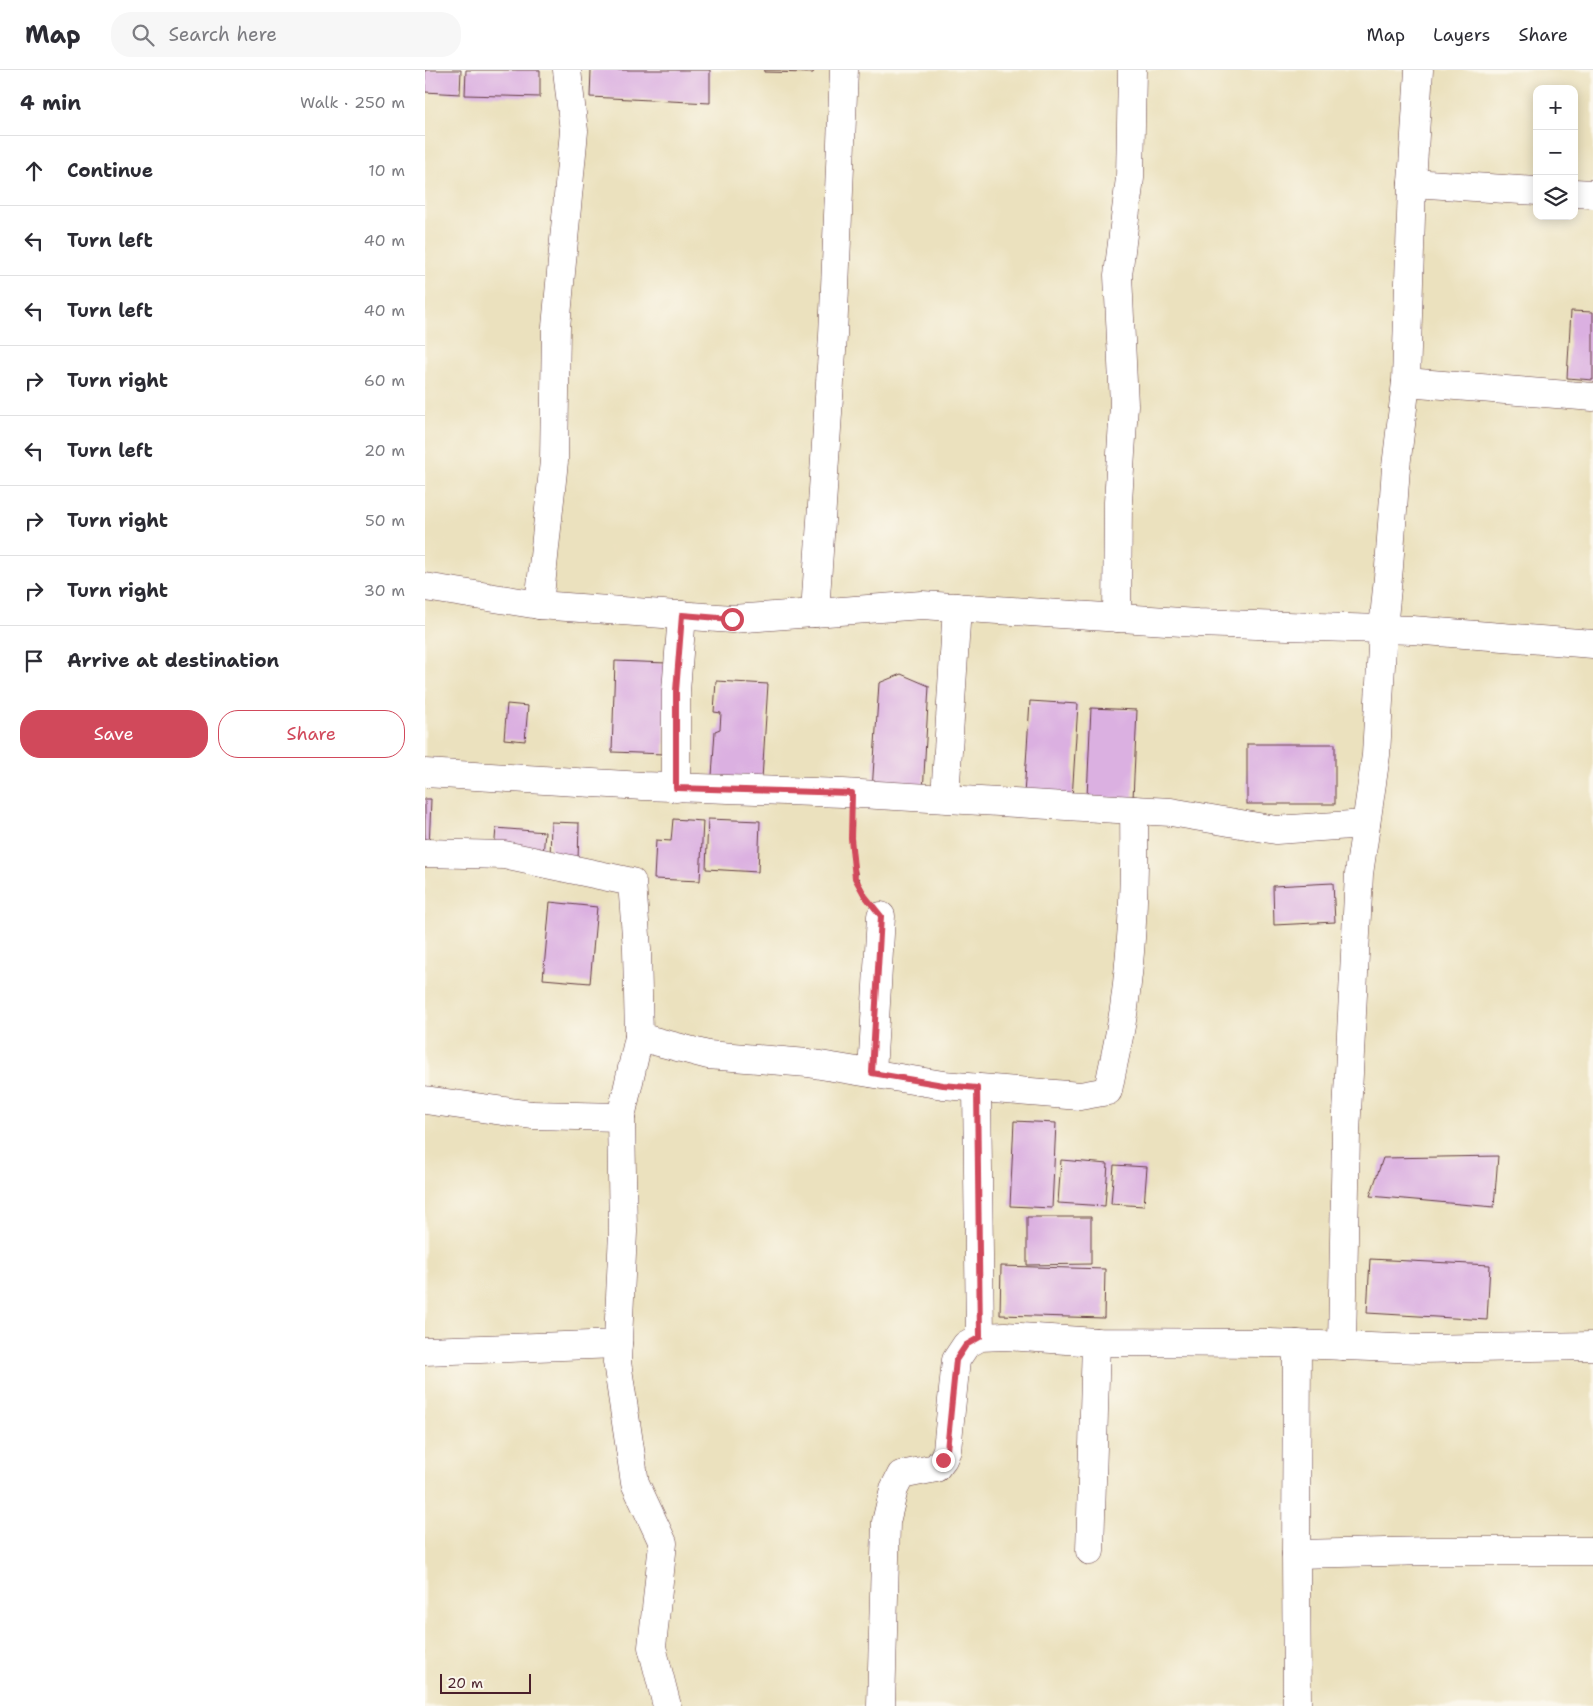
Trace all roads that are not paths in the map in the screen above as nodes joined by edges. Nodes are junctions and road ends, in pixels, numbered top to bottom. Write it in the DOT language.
graph roads {
  1 [pos="567,70"];
  2 [pos="844,70"];
  3 [pos="1132,70"];
  4 [pos="1419,70"];
  5 [pos="1412,183"];
  6 [pos="1533,191"];
  7 [pos="1578,193"];
  8 [pos="1593,194"];
  9 [pos="1406,382"];
  10 [pos="1593,397"];
  11 [pos="425,587"];
  12 [pos="539,604"];
  13 [pos="957,607"];
  14 [pos="815,613"];
  15 [pos="682,615"];
  16 [pos="1117,618"];
  17 [pos="1383,629"];
  18 [pos="1593,644"];
  19 [pos="425,773"];
  20 [pos="676,788"];
  21 [pos="945,798"];
  22 [pos="1134,810"];
  23 [pos="1366,824"];
  24 [pos="425,853"];
  25 [pos="881,916"];
  26 [pos="639,1037"];
  27 [pos="872,1073"];
  28 [pos="977,1088"];
  29 [pos="425,1100"];
  30 [pos="621,1117"];
  31 [pos="980,1337"];
  32 [pos="1095,1342"];
  33 [pos="618,1344"];
  34 [pos="1297,1344"];
  35 [pos="1342,1346"];
  36 [pos="1593,1346"];
  37 [pos="425,1351"];
  38 [pos="1090,1551"];
  39 [pos="1593,1551"];
  40 [pos="1296,1554"];
  41 [pos="667,1706"];
  42 [pos="881,1706"];
  43 [pos="1297,1706"];
  1 -- 12 [label="street"];
  2 -- 14 [label="street"];
  3 -- 16 [label="street"];
  4 -- 5 [label="street"];
  5 -- 6 [label="street"];
  5 -- 9 [label="street"];
  7 -- 8 [label="street"];
  9 -- 10 [label="street"];
  9 -- 17 [label="street"];
  11 -- 12 [label="street"];
  12 -- 15 [label="street"];
  13 -- 14 [label="street"];
  13 -- 16 [label="street"];
  13 -- 21 [label="street"];
  14 -- 15 [label="street"];
  15 -- 20 [label="street"];
  16 -- 17 [label="street"];
  17 -- 18 [label="street"];
  17 -- 23 [label="street"];
  19 -- 20 [label="street"];
  20 -- 21 [label="street"];
  21 -- 22 [label="street"];
  22 -- 23 [label="street"];
  22 -- 28 [label="street"];
  23 -- 35 [label="street"];
  24 -- 26 [label="street"];
  25 -- 27 [label="street"];
  26 -- 27 [label="street"];
  26 -- 30 [label="street"];
  27 -- 28 [label="street"];
  28 -- 31 [label="street"];
  29 -- 30 [label="street"];
  30 -- 33 [label="street"];
  31 -- 32 [label="street"];
  31 -- 42 [label="street"];
  32 -- 34 [label="street"];
  32 -- 38 [label="street"];
  33 -- 37 [label="street"];
  33 -- 41 [label="street"];
  34 -- 35 [label="street"];
  34 -- 40 [label="street"];
  35 -- 36 [label="street"];
  39 -- 40 [label="street"];
  40 -- 43 [label="street"];
}
